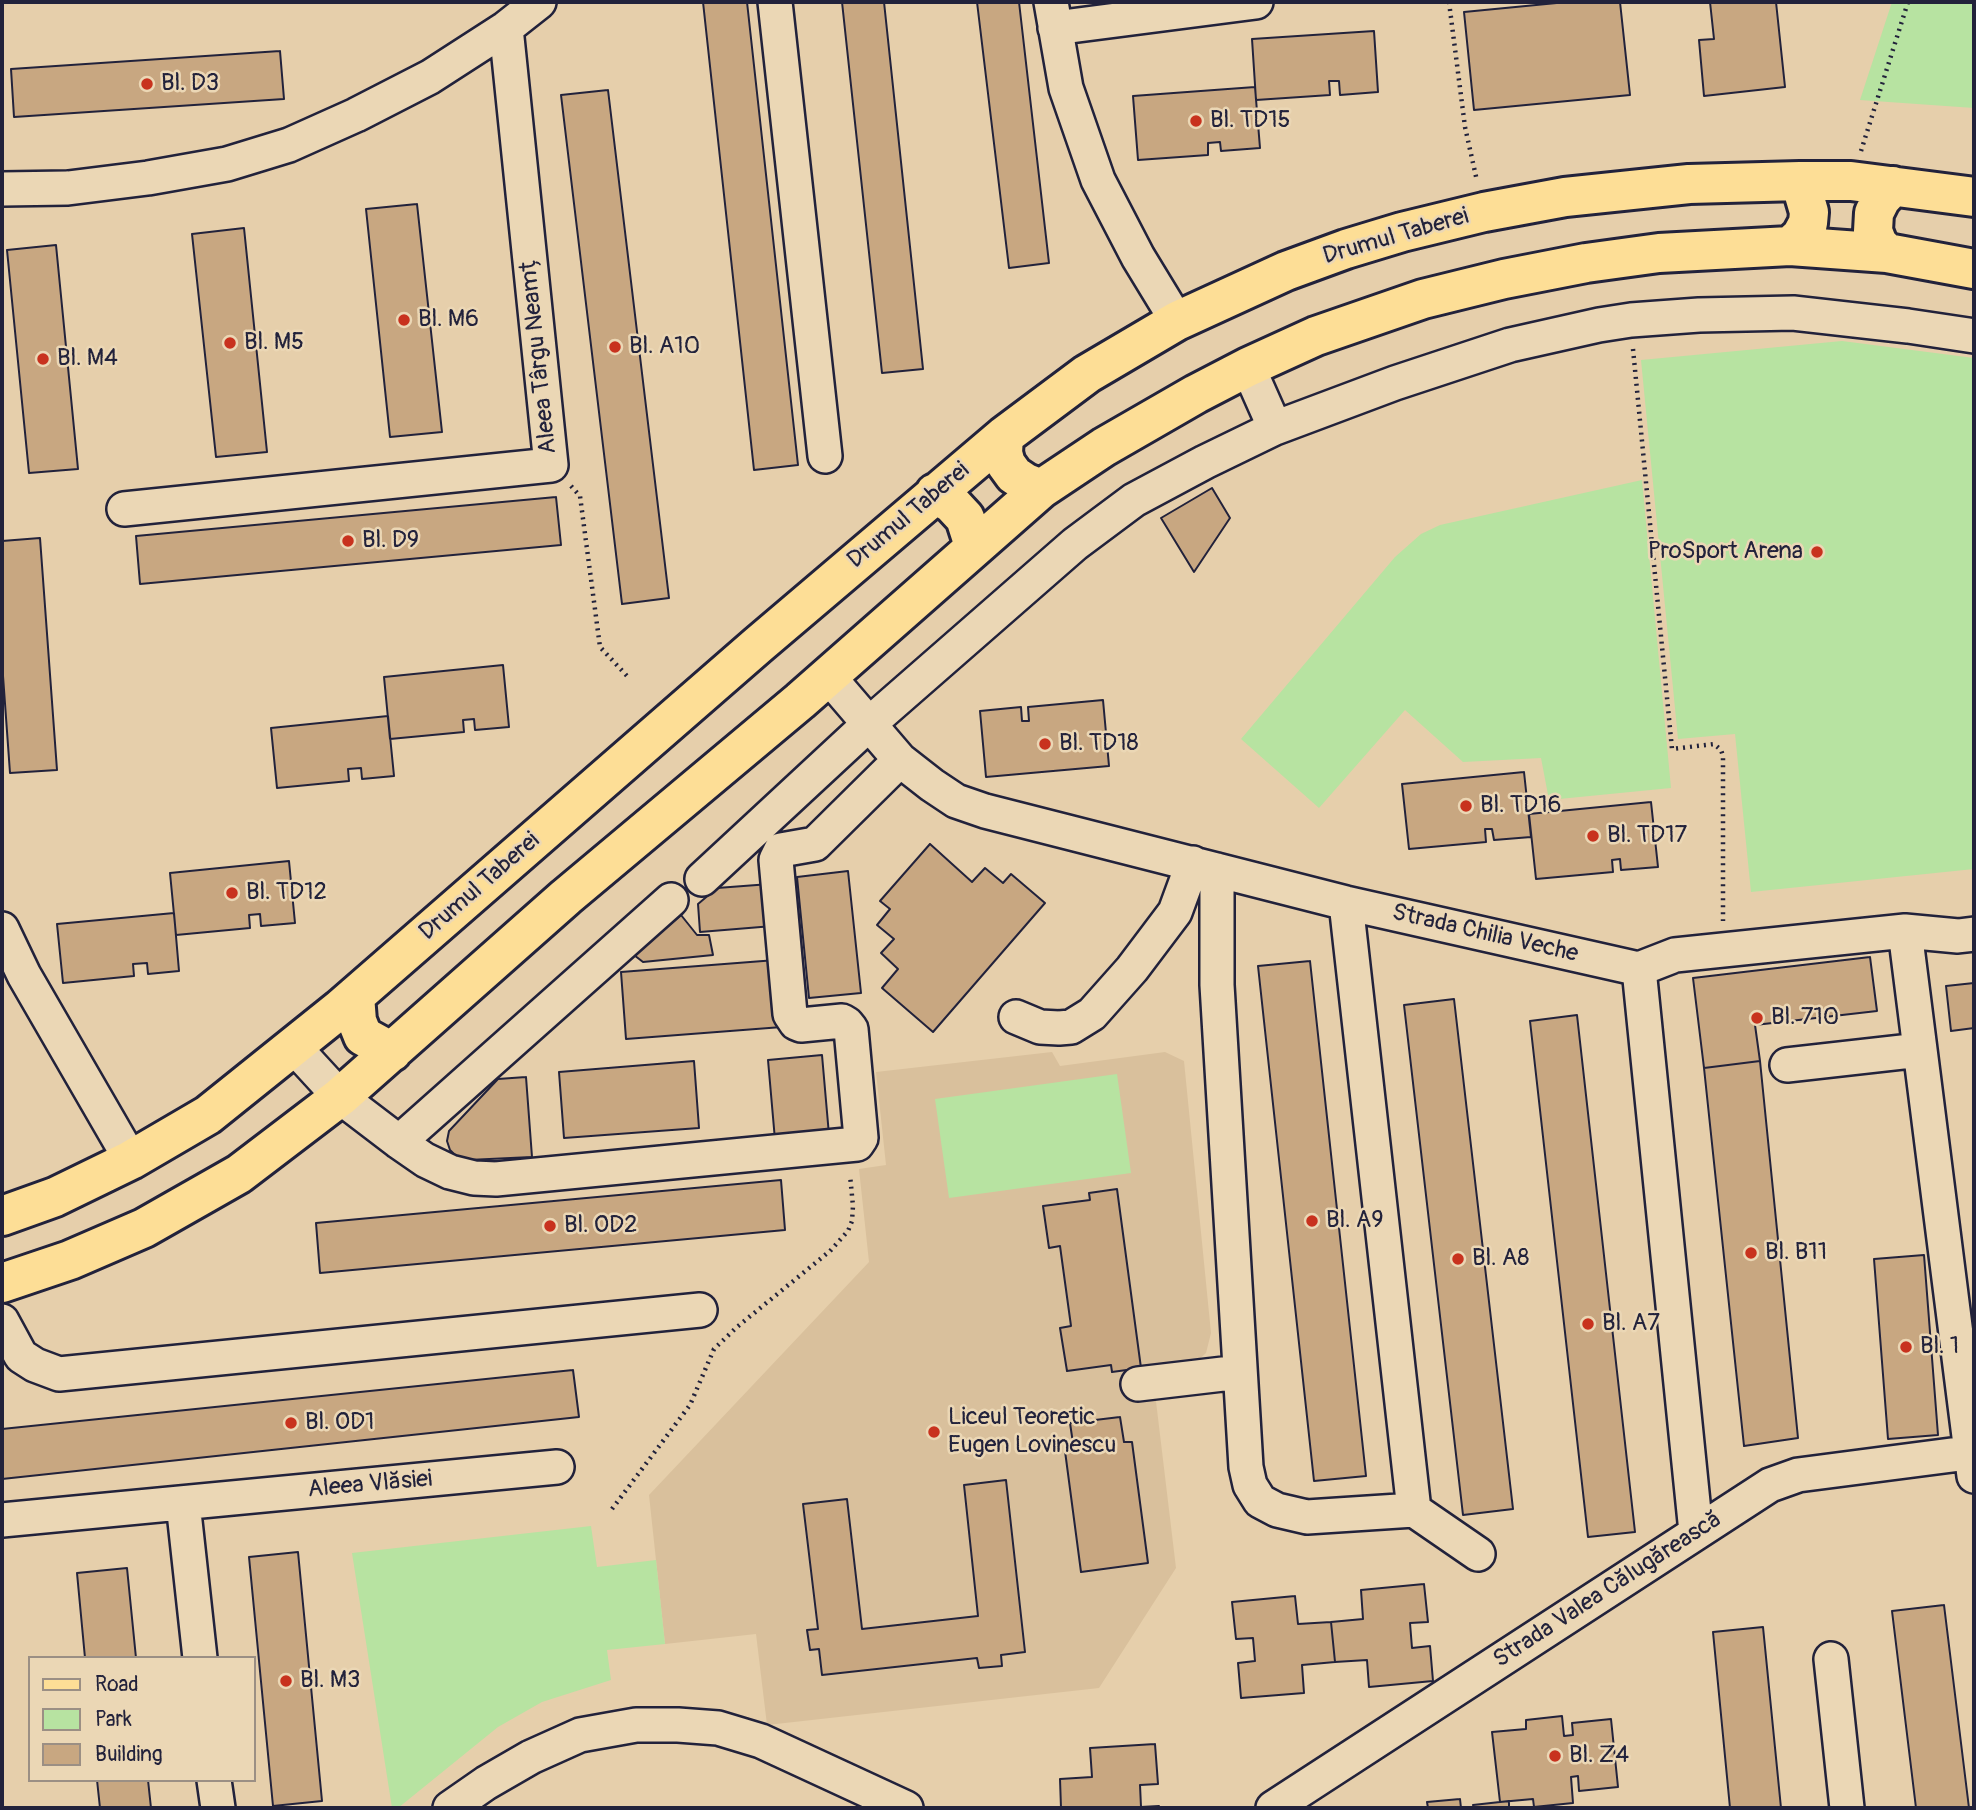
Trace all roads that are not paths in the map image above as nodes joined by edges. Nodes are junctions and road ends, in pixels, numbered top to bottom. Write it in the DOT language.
graph roads {
  1 [pos="539,2"];
  2 [pos="775,2"];
  3 [pos="1256,2"];
  4 [pos="1053,15"];
  5 [pos="506,28"];
  6 [pos="1800,181"];
  7 [pos="1893,186"];
  8 [pos="2,188"];
  9 [pos="1974,197"];
  10 [pos="1790,246"];
  11 [pos="1887,254"];
  12 [pos="1974,269"];
  13 [pos="1177,321"];
  14 [pos="1974,336"];
  15 [pos="1248,367"];
  16 [pos="1275,428"];
  17 [pos="1004,436"];
  18 [pos="825,456"];
  19 [pos="1041,489"];
  20 [pos="935,493"];
  21 [pos="124,509"];
  22 [pos="974,546"];
  23 [pos="828,676"];
  24 [pos="869,724"];
  25 [pos="900,760"];
  26 [pos="1205,867"];
  27 [pos="702,878"];
  28 [pos="670,900"];
  29 [pos="1346,903"];
  30 [pos="2,929"];
  31 [pos="1905,931"];
  32 [pos="1974,934"];
  33 [pos="1639,969"];
  34 [pos="13,979"];
  35 [pos="355,996"];
  36 [pos="1016,1017"];
  37 [pos="295,1048"];
  38 [pos="1920,1050"];
  39 [pos="392,1052"];
  40 [pos="1787,1065"];
  41 [pos="340,1097"];
  42 [pos="400,1142"];
  43 [pos="131,1160"];
  44 [pos="2,1216"];
  45 [pos="2,1283"];
  46 [pos="700,1310"];
  47 [pos="2,1321"];
  48 [pos="1240,1372"];
  49 [pos="1138,1384"];
  50 [pos="1973,1460"];
  51 [pos="557,1467"];
  52 [pos="183,1503"];
  53 [pos="1414,1510"];
  54 [pos="2,1520"];
  55 [pos="1696,1532"];
  56 [pos="1478,1554"];
  57 [pos="201,1656"];
  58 [pos="1831,1660"];
  59 [pos="215,1782"];
  60 [pos="218,1808"];
  61 [pos="450,1808"];
  62 [pos="906,1808"];
  63 [pos="1273,1808"];
  64 [pos="1847,1808"];
  1 -- 5 [label="street"];
  2 -- 18 [label="street"];
  3 -- 4 [label="street"];
  4 -- 13 [label="street"];
  5 -- 8 [label="street"];
  5 -- 21 [label="street, Aleea Târgu Neamț"];
  6 -- 7 [label="main road, Drumul Taberei"];
  6 -- 10 [label="main road"];
  6 -- 13 [label="main road, Drumul Taberei"];
  7 -- 9 [label="main road, Drumul Taberei"];
  7 -- 11 [label="main road"];
  10 -- 11 [label="main road"];
  10 -- 15 [label="main road"];
  11 -- 12 [label="main road"];
  13 -- 17 [label="main road, Drumul Taberei"];
  14 -- 16 [label="street"];
  15 -- 16 [label="street"];
  15 -- 19 [label="main road"];
  16 -- 24 [label="street"];
  17 -- 19 [label="main road"];
  17 -- 20 [label="main road, Drumul Taberei"];
  19 -- 22 [label="main road"];
  20 -- 22 [label="main road"];
  20 -- 35 [label="main road, Drumul Taberei"];
  22 -- 23 [label="main road"];
  23 -- 24 [label="street, Strada Chilia Veche"];
  23 -- 39 [label="main road"];
  24 -- 25 [label="street, Strada Chilia Veche"];
  24 -- 27 [label="street"];
  25 -- 26 [label="street, Strada Chilia Veche"];
  25 -- 42 [label="street"];
  26 -- 29 [label="street, Strada Chilia Veche"];
  26 -- 36 [label="street"];
  26 -- 48 [label="street"];
  28 -- 42 [label="street"];
  29 -- 33 [label="street, Strada Chilia Veche"];
  29 -- 53 [label="street"];
  30 -- 34 [label="street"];
  31 -- 32 [label="street"];
  31 -- 33 [label="street"];
  31 -- 38 [label="street"];
  33 -- 55 [label="street"];
  34 -- 43 [label="street"];
  35 -- 37 [label="main road, Drumul Taberei"];
  35 -- 39 [label="main road"];
  37 -- 41 [label="street"];
  37 -- 43 [label="main road, Drumul Taberei"];
  38 -- 40 [label="street"];
  38 -- 50 [label="street"];
  39 -- 41 [label="main road"];
  41 -- 42 [label="street"];
  41 -- 45 [label="main road"];
  43 -- 44 [label="main road, Drumul Taberei"];
  46 -- 47 [label="street"];
  48 -- 49 [label="street"];
  48 -- 53 [label="street"];
  50 -- 55 [label="street, Strada Valea Călugărească"];
  51 -- 52 [label="street, Aleea Vlăsiei"];
  52 -- 54 [label="street, Aleea Vlăsiei"];
  52 -- 57 [label="street"];
  53 -- 56 [label="street"];
  55 -- 63 [label="street, Strada Valea Călugărească"];
  58 -- 64 [label="street"];
  59 -- 60 [label="street"];
  61 -- 62 [label="street"];
}
